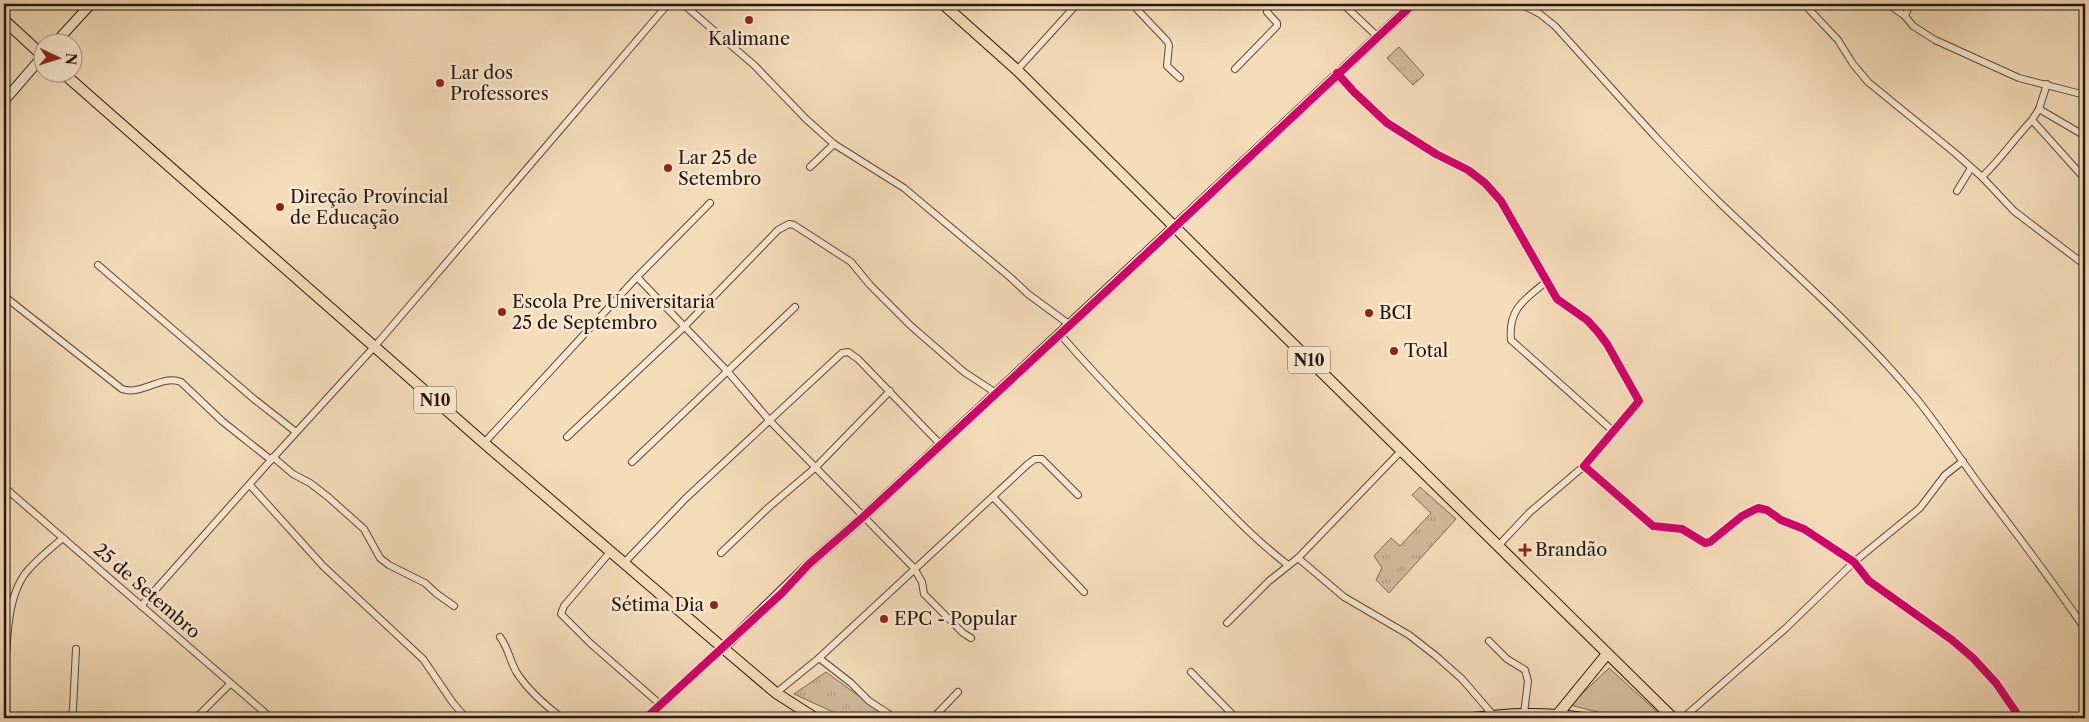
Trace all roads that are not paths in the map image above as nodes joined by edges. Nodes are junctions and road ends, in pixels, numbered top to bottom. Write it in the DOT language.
graph roads {
  1 [pos="91,4"];
  2 [pos="668,4"];
  3 [pos="683,4"];
  4 [pos="943,4"];
  5 [pos="1077,4"];
  6 [pos="1132,4"];
  7 [pos="1272,4"];
  8 [pos="1344,4"];
  9 [pos="1413,4"];
  10 [pos="1521,4"];
  11 [pos="1804,4"];
  12 [pos="1888,4"];
  13 [pos="1910,4"];
  14 [pos="1905,16"];
  15 [pos="4,20"];
  16 [pos="65,32"];
  17 [pos="1378,37"];
  18 [pos="32,47"];
  19 [pos="32,68"];
  20 [pos="1235,69"];
  21 [pos="1017,70"];
  22 [pos="1338,73"];
  23 [pos="1180,78"];
  24 [pos="73,82"];
  25 [pos="2047,84"];
  26 [pos="2085,95"];
  27 [pos="4,101"];
  28 [pos="2039,109"];
  29 [pos="2032,120"];
  30 [pos="2085,136"];
  31 [pos="834,144"];
  32 [pos="810,167"];
  33 [pos="1971,168"];
  34 [pos="1982,178"];
  35 [pos="2085,179"];
  36 [pos="1957,191"];
  37 [pos="710,203"];
  38 [pos="1174,227"];
  39 [pos="98,265"];
  40 [pos="2085,265"];
  41 [pos="637,277"];
  42 [pos="1546,282"];
  43 [pos="4,296"];
  44 [pos="795,307"];
  45 [pos="1070,325"];
  46 [pos="684,327"];
  47 [pos="1060,334"];
  48 [pos="374,346"];
  49 [pos="728,372"];
  50 [pos="890,391"];
  51 [pos="996,393"];
  52 [pos="770,421"];
  53 [pos="1613,431"];
  54 [pos="296,432"];
  55 [pos="567,437"];
  56 [pos="484,443"];
  57 [pos="940,444"];
  58 [pos="1401,451"];
  59 [pos="272,458"];
  60 [pos="1963,461"];
  61 [pos="632,462"];
  62 [pos="1584,466"];
  63 [pos="816,467"];
  64 [pos="250,485"];
  65 [pos="4,487"];
  66 [pos="1078,495"];
  67 [pos="993,497"];
  68 [pos="863,518"];
  69 [pos="63,538"];
  70 [pos="1498,546"];
  71 [pos="611,551"];
  72 [pos="721,553"];
  73 [pos="1298,558"];
  74 [pos="1854,562"];
  75 [pos="624,563"];
  76 [pos="1288,565"];
  77 [pos="914,568"];
  78 [pos="1084,592"];
  79 [pos="142,606"];
  80 [pos="454,606"];
  81 [pos="1227,623"];
  82 [pos="2085,629"];
  83 [pos="500,637"];
  84 [pos="971,638"];
  85 [pos="1489,641"];
  86 [pos="722,648"];
  87 [pos="76,649"];
  88 [pos="1607,654"];
  89 [pos="819,658"];
  90 [pos="1191,672"];
  91 [pos="4,683"];
  92 [pos="230,684"];
  93 [pos="958,692"];
  94 [pos="776,693"];
  95 [pos="661,705"];
  96 [pos="1524,713"];
  97 [pos="1558,714"];
  98 [pos="1493,715"];
  99 [pos="7,718"];
  100 [pos="71,718"];
  101 [pos="196,718"];
  102 [pos="271,718"];
  103 [pos="466,718"];
  104 [pos="562,718"];
  105 [pos="646,718"];
  106 [pos="815,718"];
  107 [pos="895,718"];
  108 [pos="933,718"];
  109 [pos="1236,718"];
  110 [pos="1474,718"];
  111 [pos="1582,718"];
  112 [pos="1672,718"];
  113 [pos="1682,718"];
  114 [pos="2020,718"];
  1 -- 16 [label="street"];
  2 -- 48 [label="street"];
  3 -- 31 [label="street"];
  4 -- 21 [label="main road, N10"];
  5 -- 21 [label="street"];
  6 -- 23 [label="street"];
  7 -- 20 [label="street"];
  8 -- 17 [label="street"];
  9 -- 17 [label="street"];
  10 -- 60 [label="street"];
  11 -- 33 [label="street"];
  12 -- 14 [label="street"];
  13 -- 14 [label="street"];
  14 -- 25 [label="street"];
  15 -- 18 [label="main road"];
  17 -- 22 [label="street"];
  19 -- 27 [label="street"];
  21 -- 38 [label="main road, N10"];
  22 -- 38 [label="street"];
  22 -- 42 [label="street"];
  24 -- 48 [label="main road, N10"];
  25 -- 26 [label="street"];
  25 -- 28 [label="street"];
  28 -- 29 [label="street"];
  28 -- 30 [label="street"];
  29 -- 34 [label="street"];
  29 -- 35 [label="street"];
  31 -- 32 [label="street"];
  31 -- 45 [label="street"];
  33 -- 34 [label="street"];
  33 -- 36 [label="street"];
  34 -- 40 [label="street"];
  37 -- 41 [label="street"];
  38 -- 45 [label="street"];
  38 -- 58 [label="main road, N10"];
  39 -- 54 [label="street"];
  41 -- 46 [label="street"];
  41 -- 56 [label="street"];
  42 -- 53 [label="street"];
  42 -- 53 [label="street"];
  43 -- 59 [label="street"];
  44 -- 49 [label="street"];
  45 -- 47 [label="street"];
  46 -- 49 [label="street"];
  46 -- 51 [label="street"];
  46 -- 55 [label="street"];
  47 -- 51 [label="street"];
  47 -- 76 [label="street"];
  48 -- 54 [label="street"];
  48 -- 56 [label="main road, N10"];
  49 -- 52 [label="street"];
  49 -- 61 [label="street"];
  50 -- 52 [label="street"];
  50 -- 57 [label="street"];
  50 -- 63 [label="street"];
  51 -- 57 [label="street"];
  52 -- 63 [label="street"];
  52 -- 75 [label="street"];
  53 -- 62 [label="street"];
  54 -- 59 [label="street"];
  56 -- 71 [label="main road, N10"];
  57 -- 68 [label="street"];
  58 -- 70 [label="main road, N10"];
  58 -- 73 [label="street"];
  59 -- 64 [label="street"];
  59 -- 80 [label="street"];
  60 -- 74 [label="street"];
  60 -- 82 [label="street"];
  62 -- 70 [label="street"];
  62 -- 74 [label="street"];
  63 -- 68 [label="street"];
  63 -- 72 [label="street"];
  64 -- 79 [label="street"];
  64 -- 103 [label="street"];
  65 -- 69 [label="street, 25 de Setembro"];
  66 -- 67 [label="street"];
  67 -- 77 [label="street"];
  67 -- 78 [label="street"];
  68 -- 77 [label="street"];
  68 -- 86 [label="street"];
  69 -- 79 [label="street, 25 de Setembro"];
  69 -- 91 [label="street"];
  70 -- 88 [label="main road, N10"];
  71 -- 75 [label="main road, N10"];
  71 -- 95 [label="street"];
  73 -- 76 [label="street"];
  73 -- 98 [label="street"];
  74 -- 113 [label="street"];
  74 -- 114 [label="street"];
  75 -- 86 [label="main road, N10"];
  76 -- 81 [label="street"];
  77 -- 84 [label="street"];
  77 -- 89 [label="street"];
  79 -- 92 [label="street, 25 de Setembro"];
  83 -- 104 [label="street"];
  85 -- 96 [label="street"];
  86 -- 94 [label="main road, N10"];
  86 -- 95 [label="street"];
  87 -- 100 [label="street"];
  88 -- 97 [label="main road"];
  88 -- 112 [label="main road, N10"];
  89 -- 94 [label="street"];
  89 -- 107 [label="street"];
  90 -- 109 [label="street"];
  91 -- 99 [label="street"];
  92 -- 101 [label="street"];
  92 -- 102 [label="street, 25 de Setembro"];
  93 -- 108 [label="street"];
  94 -- 106 [label="main road, N10"];
  95 -- 105 [label="street"];
  96 -- 97 [label="main road"];
  96 -- 98 [label="main road"];
  97 -- 111 [label="main road"];
  98 -- 110 [label="main road"];
}
